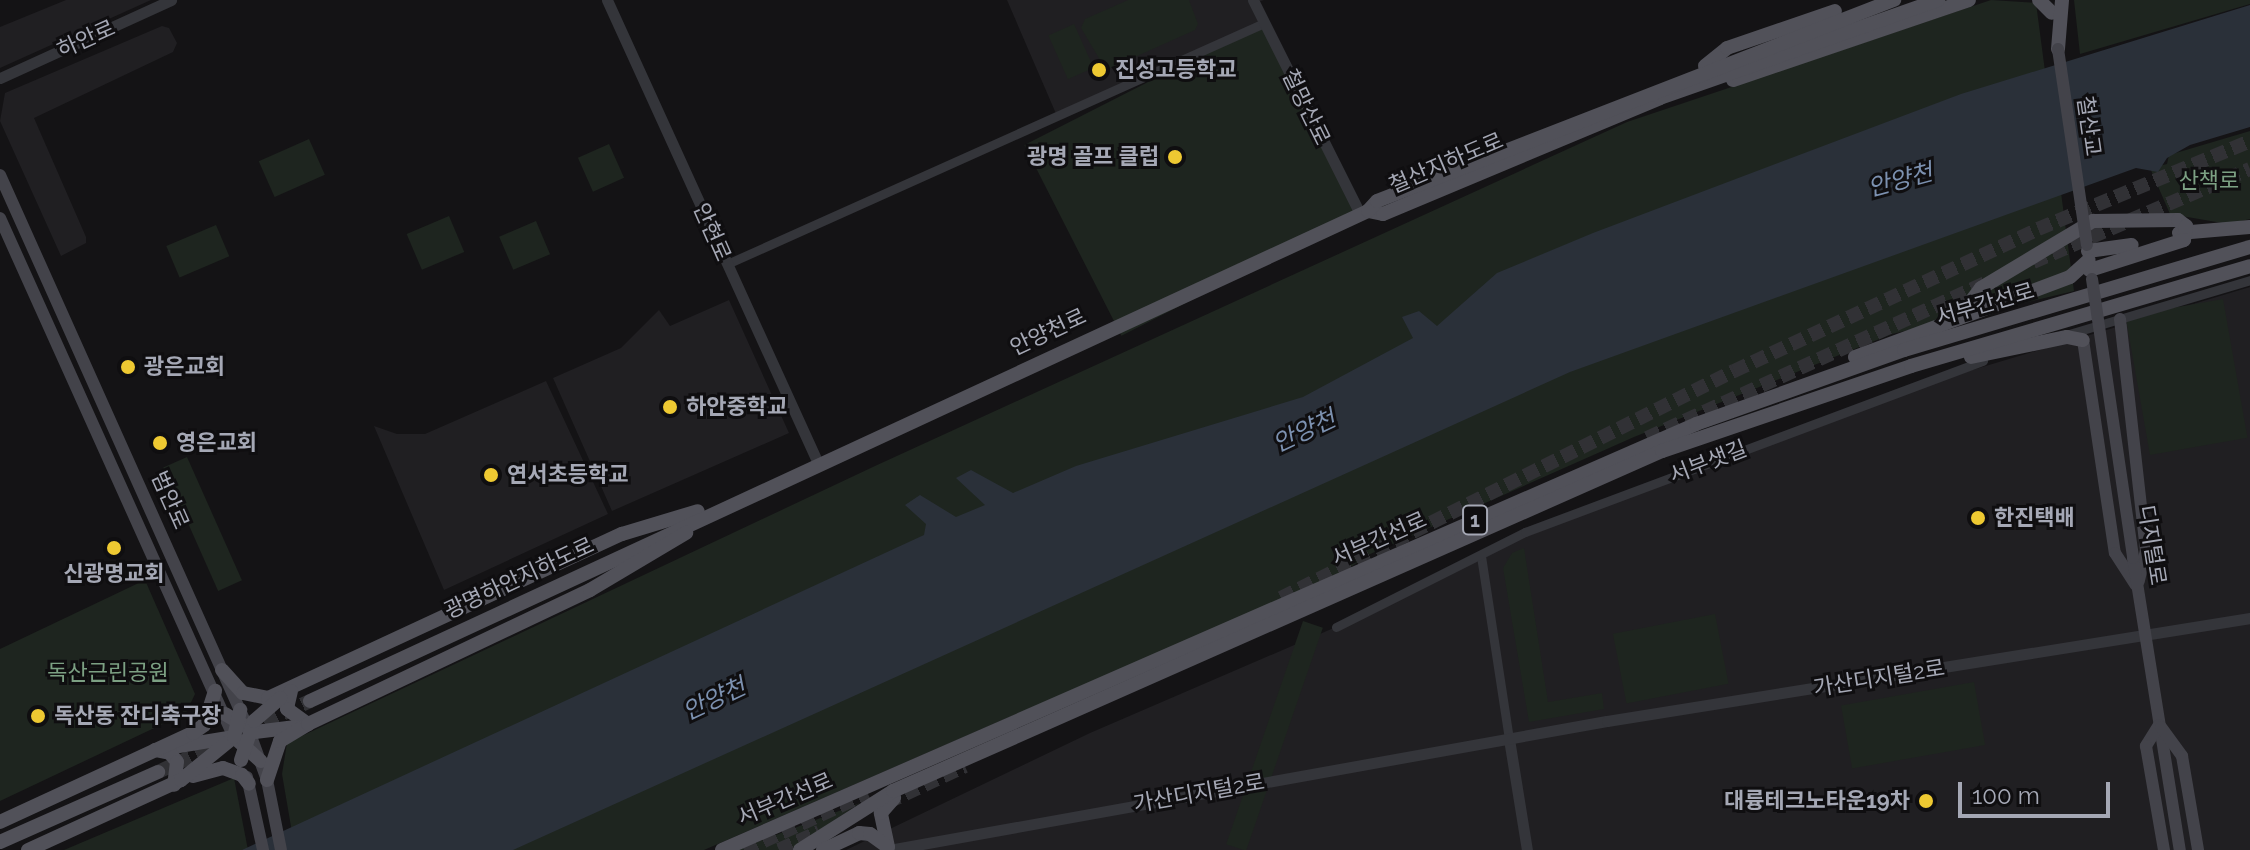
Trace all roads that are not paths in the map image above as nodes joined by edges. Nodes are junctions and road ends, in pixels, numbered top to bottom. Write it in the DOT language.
graph roads {
  1 [pos="171,0"];
  2 [pos="607,0"];
  3 [pos="1867,0"];
  4 [pos="1894,0"];
  5 [pos="1938,0"];
  6 [pos="1969,0"];
  7 [pos="2039,0"];
  8 [pos="1257,1"];
  9 [pos="2056,6"];
  10 [pos="1264,23"];
  11 [pos="2058,49"];
  12 [pos="0,78"];
  13 [pos="1698,79"];
  14 [pos="0,175"];
  15 [pos="1364,213"];
  16 [pos="0,218"];
  17 [pos="2250,227"];
  18 [pos="2188,230"];
  19 [pos="2250,247"];
  20 [pos="2089,261"];
  21 [pos="727,264"];
  22 [pos="2250,266"];
  23 [pos="2250,280"];
  24 [pos="1959,316"];
  25 [pos="2120,319"];
  26 [pos="2087,334"];
  27 [pos="2057,338"];
  28 [pos="1873,378"];
  29 [pos="1696,424"];
  30 [pos="818,463"];
  31 [pos="748,496"];
  32 [pos="1481,556"];
  33 [pos="2138,588"];
  34 [pos="2250,618"];
  35 [pos="1336,627"];
  36 [pos="2145,635"];
  37 [pos="222,670"];
  38 [pos="293,687"];
  39 [pos="215,691"];
  40 [pos="310,701"];
  41 [pos="225,714"];
  42 [pos="308,724"];
  43 [pos="2159,725"];
  44 [pos="241,729"];
  45 [pos="1021,735"];
  46 [pos="1509,739"];
  47 [pos="155,750"];
  48 [pos="241,760"];
  49 [pos="261,761"];
  50 [pos="158,772"];
  51 [pos="267,780"];
  52 [pos="177,783"];
  53 [pos="249,784"];
  54 [pos="0,822"];
  55 [pos="0,842"];
  56 [pos="888,848"];
  57 [pos="28,850"];
  58 [pos="263,850"];
  59 [pos="281,850"];
  60 [pos="722,850"];
  61 [pos="800,850"];
  62 [pos="823,850"];
  63 [pos="1527,850"];
  64 [pos="2164,850"];
  65 [pos="2180,850"];
  66 [pos="2198,850"];
  1 -- 12 [label="street, 하안로"];
  2 -- 21 [label="street, 안현로"];
  3 -- 13 [label="main road"];
  4 -- 13 [label="main road, 철산지하도로"];
  5 -- 13 [label="main road, 철산지하도로"];
  6 -- 13 [label="main road"];
  7 -- 9 [label="main road"];
  8 -- 10 [label="street, 철망산로"];
  9 -- 11 [label="main road"];
  10 -- 15 [label="street, 철망산로"];
  10 -- 21 [label="street"];
  11 -- 20 [label="main road, 철산교, bridge"];
  13 -- 15 [label="main road, 철산지하도로"];
  14 -- 37 [label="main road, 범안로"];
  15 -- 30 [label="main road, 안양천로"];
  16 -- 39 [label="main road, 범안로"];
  17 -- 18 [label="main road"];
  18 -- 20 [label="main road"];
  18 -- 24 [label="main road"];
  19 -- 29 [label="main road, 서부간선로 / 1"];
  20 -- 24 [label="main road"];
  20 -- 33 [label="main road, 디지털로, bridge"];
  21 -- 30 [label="street, 안현로"];
  22 -- 28 [label="main road, 서부간선로 / 1"];
  23 -- 25 [label="street"];
  24 -- 29 [label="main road"];
  25 -- 26 [label="street"];
  25 -- 33 [label="main road"];
  26 -- 27 [label="main road"];
  26 -- 33 [label="main road"];
  27 -- 28 [label="main road"];
  27 -- 32 [label="street, 서부샛길"];
  28 -- 45 [label="main road, 서부간선로 / 1"];
  29 -- 60 [label="main road, 서부간선로 / 1"];
  30 -- 31 [label="main road, 안양천로"];
  31 -- 38 [label="main road"];
  31 -- 40 [label="main road, 광명하안지하도로"];
  31 -- 42 [label="main road"];
  32 -- 35 [label="street, 서부샛길"];
  32 -- 46 [label="street"];
  33 -- 36 [label="main road, 디지털로"];
  34 -- 36 [label="street, 가산디지털2로"];
  36 -- 43 [label="main road, 디지털로"];
  36 -- 46 [label="street, 가산디지털2로"];
  37 -- 38 [label="main road"];
  37 -- 44 [label="main road, 범안로"];
  38 -- 42 [label="main road"];
  38 -- 44 [label="main road"];
  39 -- 41 [label="main road, 범안로"];
  39 -- 47 [label="main road"];
  41 -- 44 [label="main road"];
  42 -- 44 [label="main road"];
  42 -- 51 [label="main road"];
  43 -- 64 [label="main road"];
  43 -- 65 [label="main road, 디지털로"];
  43 -- 66 [label="main road"];
  44 -- 47 [label="main road"];
  44 -- 48 [label="main road"];
  44 -- 49 [label="main road"];
  44 -- 52 [label="main road"];
  45 -- 56 [label="main road"];
  45 -- 61 [label="main road, 서부간선로 / 1"];
  46 -- 56 [label="street, 가산디지털2로"];
  46 -- 63 [label="street"];
  47 -- 52 [label="main road"];
  47 -- 54 [label="main road"];
  48 -- 53 [label="main road"];
  49 -- 51 [label="main road"];
  50 -- 55 [label="main road"];
  51 -- 59 [label="main road"];
  52 -- 53 [label="main road"];
  52 -- 57 [label="main road"];
  53 -- 58 [label="main road"];
  56 -- 62 [label="main road"];
}
